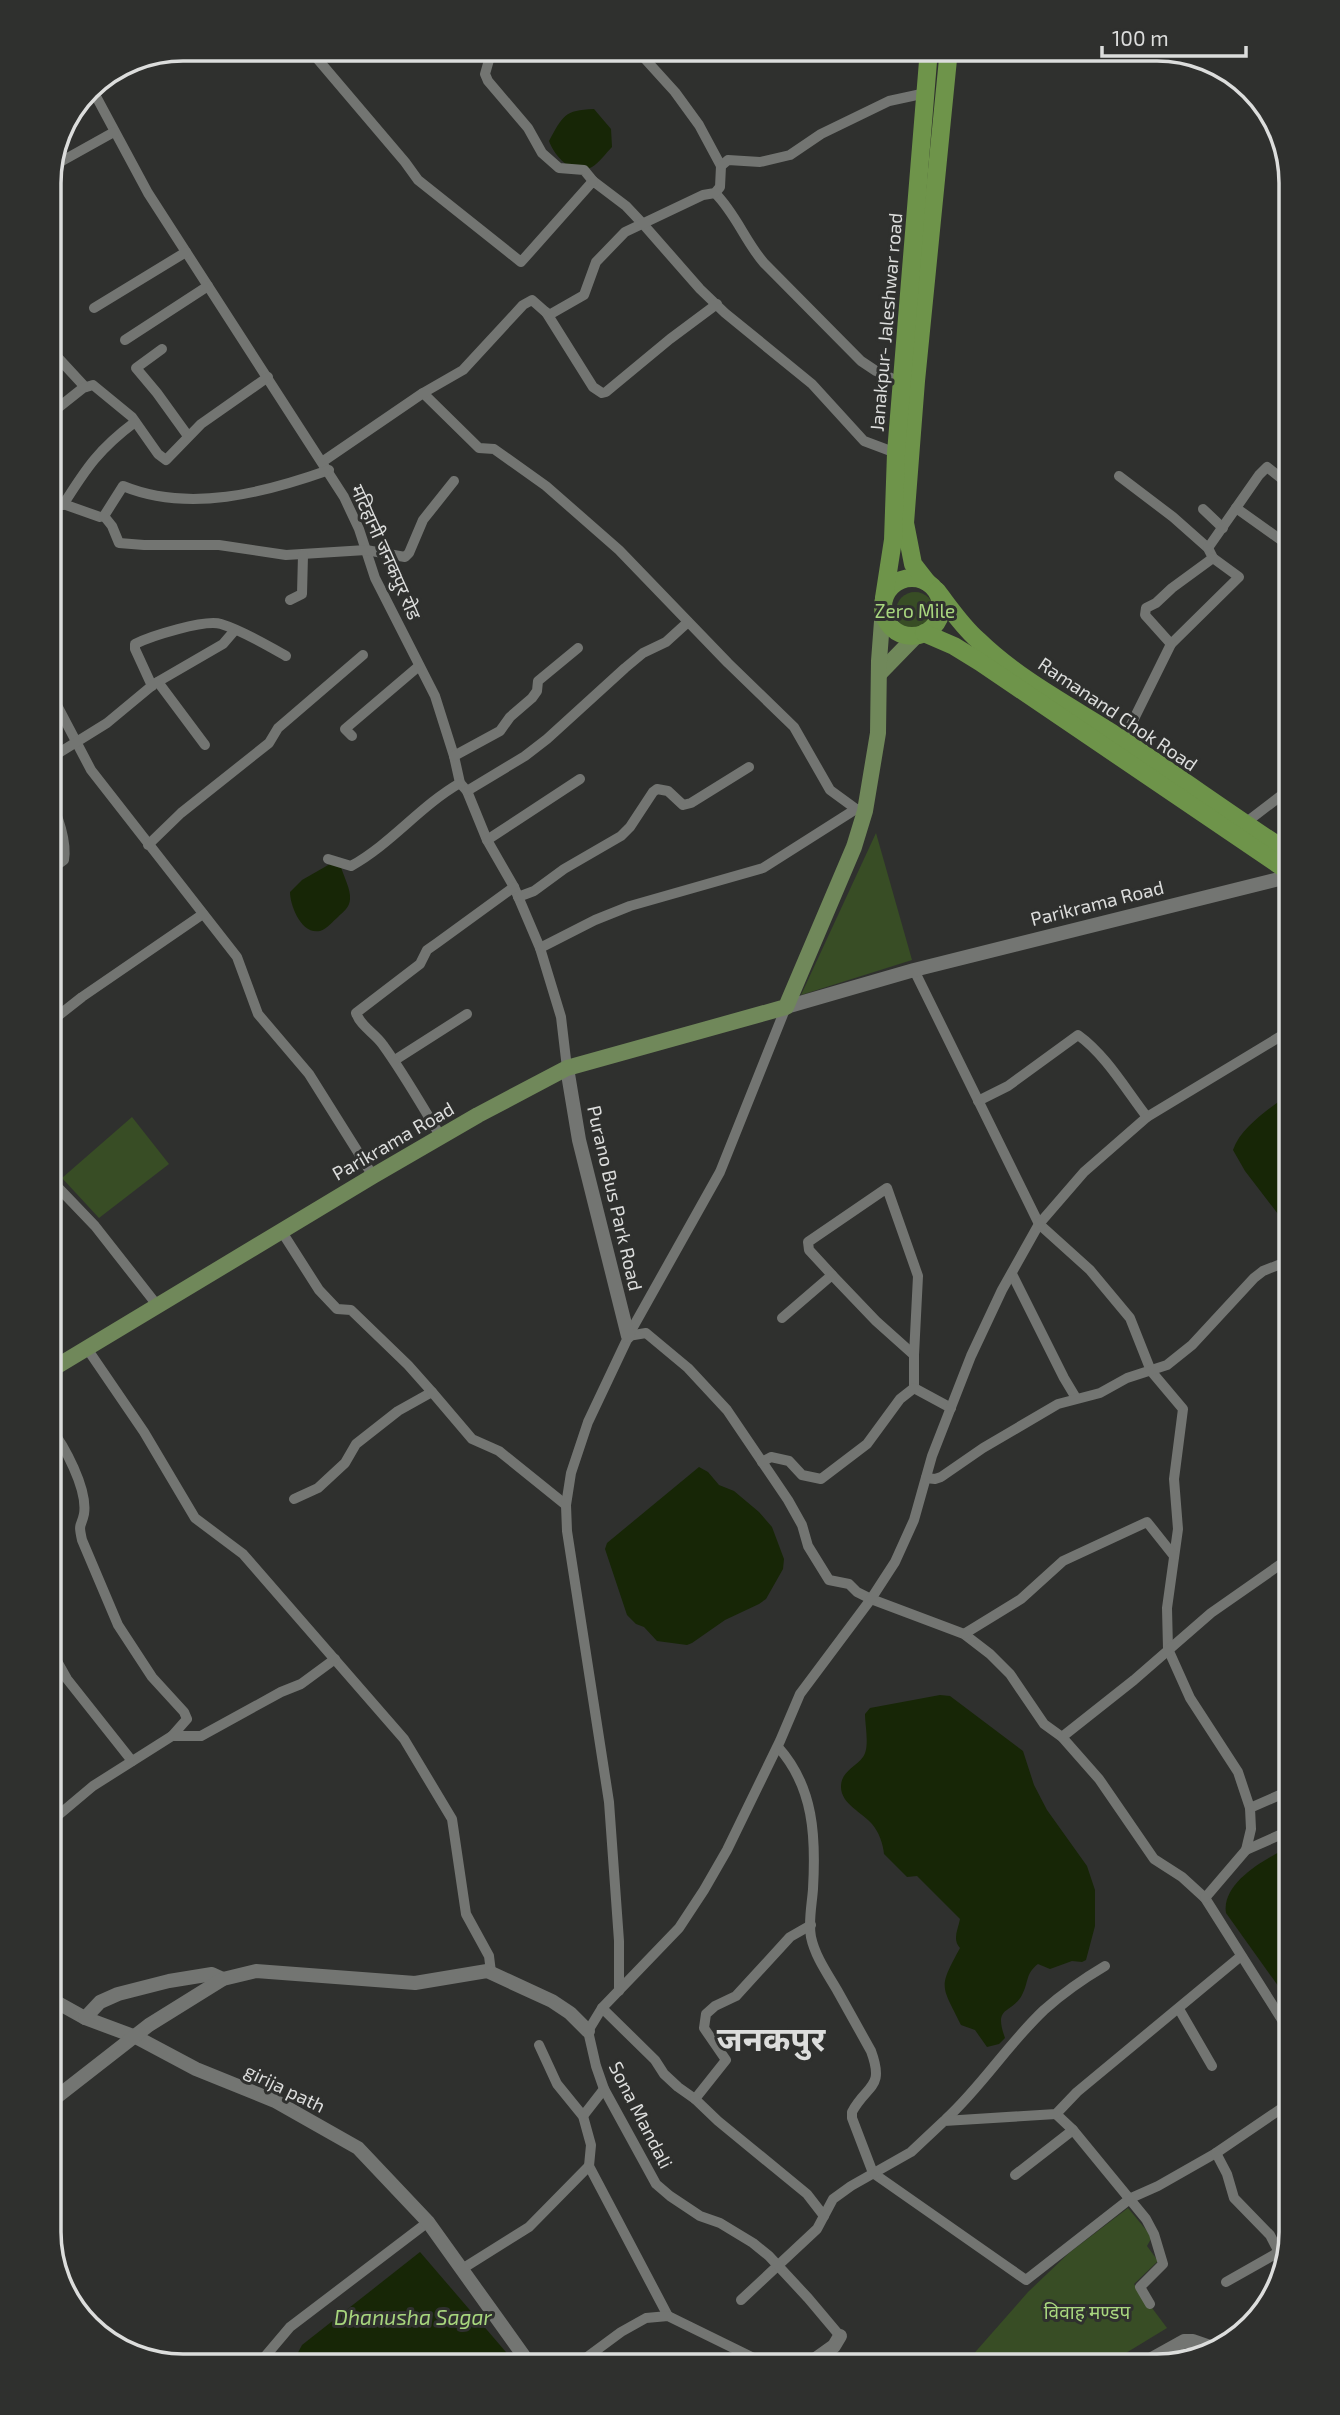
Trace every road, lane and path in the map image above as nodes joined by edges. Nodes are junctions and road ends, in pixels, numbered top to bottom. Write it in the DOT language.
graph roads {
  1 [pos="319,61"];
  2 [pos="489,61"];
  3 [pos="647,61"];
  4 [pos="928,62"];
  5 [pos="948,62"];
  6 [pos="926,93"];
  7 [pos="97,98"];
  8 [pos="114,132"];
  9 [pos="64,160"];
  10 [pos="721,166"];
  11 [pos="593,181"];
  12 [pos="715,194"];
  13 [pos="643,224"];
  14 [pos="186,251"];
  15 [pos="208,286"];
  16 [pos="532,300"];
  17 [pos="716,304"];
  18 [pos="94,308"];
  19 [pos="125,340"];
  20 [pos="162,349"];
  21 [pos="62,362"];
  22 [pos="268,377"];
  23 [pos="902,383"];
  24 [pos="86,387"];
  25 [pos="424,393"];
  26 [pos="62,405"];
  27 [pos="135,422"];
  28 [pos="188,436"];
  29 [pos="896,453"];
  30 [pos="325,466"];
  31 [pos="1119,476"];
  32 [pos="1279,476"];
  33 [pos="454,481"];
  34 [pos="63,505"];
  35 [pos="1203,509"];
  36 [pos="1236,509"];
  37 [pos="103,516"];
  38 [pos="1223,528"];
  39 [pos="1279,539"];
  40 [pos="366,550"];
  41 [pos="1210,553"];
  42 [pos="303,555"];
  43 [pos="932,586"];
  44 [pos="290,600"];
  45 [pos="883,603"];
  46 [pos="688,622"];
  47 [pos="236,631"];
  48 [pos="920,634"];
  49 [pos="1171,644"];
  50 [pos="579,648"];
  51 [pos="286,656"];
  52 [pos="363,656"];
  53 [pos="419,666"];
  54 [pos="879,674"];
  55 [pos="155,684"];
  56 [pos="62,714"];
  57 [pos="352,736"];
  58 [pos="1123,741"];
  59 [pos="77,743"];
  60 [pos="205,745"];
  61 [pos="62,752"];
  62 [pos="454,756"];
  63 [pos="749,767"];
  64 [pos="580,779"];
  65 [pos="463,788"];
  66 [pos="1279,798"];
  67 [pos="861,810"];
  68 [pos="1244,825"];
  69 [pos="62,836"];
  70 [pos="488,840"];
  71 [pos="148,845"];
  72 [pos="1279,847"];
  73 [pos="328,859"];
  74 [pos="62,862"];
  75 [pos="1279,867"];
  76 [pos="1279,878"];
  77 [pos="514,887"];
  78 [pos="518,897"];
  79 [pos="203,914"];
  80 [pos="540,948"];
  81 [pos="914,970"];
  82 [pos="786,1007"];
  83 [pos="62,1013"];
  84 [pos="467,1014"];
  85 [pos="1279,1037"];
  86 [pos="394,1060"];
  87 [pos="567,1068"];
  88 [pos="978,1101"];
  89 [pos="1147,1117"];
  90 [pos="441,1137"];
  91 [pos="373,1177"];
  92 [pos="62,1191"];
  93 [pos="1039,1224"];
  94 [pos="282,1232"];
  95 [pos="1279,1265"];
  96 [pos="1012,1273"];
  97 [pos="832,1275"];
  98 [pos="157,1305"];
  99 [pos="782,1318"];
  100 [pos="628,1336"];
  101 [pos="86,1347"];
  102 [pos="914,1355"];
  103 [pos="61,1363"];
  104 [pos="1152,1371"];
  105 [pos="914,1388"];
  106 [pos="432,1392"];
  107 [pos="1076,1398"];
  108 [pos="951,1408"];
  109 [pos="61,1444"];
  110 [pos="762,1462"];
  111 [pos="926,1478"];
  112 [pos="294,1499"];
  113 [pos="566,1505"];
  114 [pos="1174,1556"];
  115 [pos="1279,1565"];
  116 [pos="872,1599"];
  117 [pos="964,1634"];
  118 [pos="1168,1649"];
  119 [pos="335,1659"];
  120 [pos="61,1669"];
  121 [pos="172,1737"];
  122 [pos="1062,1737"];
  123 [pos="778,1747"];
  124 [pos="132,1761"];
  125 [pos="1279,1795"];
  126 [pos="1250,1808"];
  127 [pos="61,1813"];
  128 [pos="1279,1835"];
  129 [pos="1247,1850"];
  130 [pos="1205,1898"];
  131 [pos="811,1925"];
  132 [pos="1241,1956"];
  133 [pos="1105,1966"];
  134 [pos="491,1972"];
  135 [pos="223,1979"];
  136 [pos="619,1991"];
  137 [pos="61,2005"];
  138 [pos="602,2008"];
  139 [pos="1179,2009"];
  140 [pos="1279,2015"];
  141 [pos="85,2018"];
  142 [pos="587,2031"];
  143 [pos="136,2037"];
  144 [pos="539,2045"];
  145 [pos="1212,2066"];
  146 [pos="604,2089"];
  147 [pos="61,2094"];
  148 [pos="695,2099"];
  149 [pos="1279,2110"];
  150 [pos="1056,2114"];
  151 [pos="583,2116"];
  152 [pos="946,2119"];
  153 [pos="1073,2130"];
  154 [pos="1216,2153"];
  155 [pos="589,2166"];
  156 [pos="873,2173"];
  157 [pos="1015,2175"];
  158 [pos="1130,2198"];
  159 [pos="824,2216"];
  160 [pos="428,2222"];
  161 [pos="1277,2248"];
  162 [pos="1275,2259"];
  163 [pos="779,2267"];
  164 [pos="462,2269"];
  165 [pos="1226,2282"];
  166 [pos="741,2301"];
  167 [pos="1150,2304"];
  168 [pos="668,2316"];
  169 [pos="840,2336"];
  170 [pos="1202,2345"];
  171 [pos="268,2353"];
  172 [pos="522,2353"];
  173 [pos="592,2353"];
  174 [pos="1162,2353"];
  175 [pos="745,2354"];
  176 [pos="823,2354"];
  1 -- 11 [label="street"];
  2 -- 11 [label="street"];
  3 -- 10 [label="street"];
  4 -- 6 [label="highway, Janakpur- Jaleshwar road"];
  5 -- 43 [label="highway, Janakpur- Jaleshwar road"];
  6 -- 10 [label="street"];
  6 -- 23 [label="highway, Janakpur- Jaleshwar road"];
  7 -- 8 [label="street, मटिहानी जनकपुर रोड"];
  8 -- 9 [label="street"];
  8 -- 14 [label="street, मटिहानी जनकपुर रोड"];
  10 -- 12 [label="street"];
  11 -- 13 [label="street"];
  12 -- 13 [label="street"];
  12 -- 23 [label="street"];
  13 -- 16 [label="street"];
  13 -- 17 [label="street"];
  14 -- 15 [label="street, मटिहानी जनकपुर रोड"];
  14 -- 18 [label="street"];
  15 -- 19 [label="street"];
  15 -- 22 [label="street, मटिहानी जनकपुर रोड"];
  16 -- 17 [label="street"];
  16 -- 25 [label="street"];
  17 -- 29 [label="street"];
  20 -- 28 [label="street"];
  21 -- 24 [label="street"];
  22 -- 28 [label="street"];
  22 -- 30 [label="street, मटिहानी जनकपुर रोड"];
  23 -- 29 [label="highway, Janakpur- Jaleshwar road"];
  24 -- 26 [label="street"];
  24 -- 27 [label="street"];
  25 -- 30 [label="street"];
  25 -- 46 [label="street"];
  27 -- 28 [label="street"];
  27 -- 34 [label="street"];
  29 -- 45 [label="highway, Janakpur- Jaleshwar road"];
  30 -- 37 [label="street"];
  30 -- 40 [label="street, मटिहानी जनकपुर रोड"];
  31 -- 41 [label="street"];
  32 -- 36 [label="street"];
  33 -- 40 [label="street"];
  34 -- 37 [label="street"];
  35 -- 38 [label="street"];
  36 -- 38 [label="street"];
  36 -- 39 [label="street"];
  37 -- 42 [label="street"];
  38 -- 41 [label="street"];
  40 -- 42 [label="street"];
  40 -- 53 [label="street, मटिहानी जनकपुर रोड"];
  41 -- 49 [label="street"];
  41 -- 49 [label="street"];
  42 -- 44 [label="street"];
  43 -- 45 [label="highway"];
  43 -- 48 [label="highway"];
  43 -- 58 [label="highway, Ramanand Chok Road"];
  45 -- 48 [label="highway"];
  45 -- 54 [label="main road"];
  46 -- 65 [label="street"];
  46 -- 67 [label="street"];
  47 -- 51 [label="street"];
  47 -- 55 [label="street"];
  47 -- 55 [label="street"];
  48 -- 54 [label="main road"];
  48 -- 75 [label="highway, Ramanand Chok Road"];
  49 -- 58 [label="street"];
  50 -- 62 [label="street"];
  52 -- 71 [label="street"];
  53 -- 57 [label="street"];
  53 -- 62 [label="street, मटिहानी जनकपुर रोड"];
  54 -- 67 [label="main road"];
  55 -- 59 [label="street"];
  55 -- 60 [label="street"];
  56 -- 59 [label="street"];
  58 -- 68 [label="highway, Ramanand Chok Road"];
  59 -- 61 [label="street"];
  59 -- 71 [label="street"];
  62 -- 65 [label="street, मटिहानी जनकपुर रोड"];
  63 -- 78 [label="street"];
  64 -- 70 [label="street"];
  65 -- 70 [label="street, मटिहानी जनकपुर रोड"];
  65 -- 73 [label="street"];
  66 -- 68 [label="street"];
  67 -- 80 [label="street"];
  67 -- 82 [label="main road"];
  68 -- 72 [label="highway, Ramanand Chok Road"];
  69 -- 74 [label="street"];
  70 -- 77 [label="street, मटिहानी जनकपुर रोड"];
  71 -- 79 [label="street"];
  76 -- 81 [label="street, Parikrama Road"];
  77 -- 78 [label="street, मटिहानी जनकपुर रोड"];
  77 -- 86 [label="street"];
  78 -- 80 [label="street, मटिहानी जनकपुर रोड"];
  79 -- 83 [label="street"];
  79 -- 91 [label="street"];
  80 -- 87 [label="street, मटिहानी जनकपुर रोड"];
  81 -- 82 [label="street, Parikrama Road"];
  81 -- 88 [label="street"];
  82 -- 87 [label="main road, Parikrama Road"];
  82 -- 100 [label="street"];
  84 -- 86 [label="street"];
  85 -- 89 [label="street"];
  86 -- 90 [label="street"];
  87 -- 90 [label="main road, Parikrama Road"];
  87 -- 100 [label="street, Purano Bus Park Road"];
  88 -- 89 [label="street"];
  88 -- 93 [label="street"];
  89 -- 93 [label="street"];
  90 -- 91 [label="main road, Parikrama Road"];
  91 -- 94 [label="main road, Parikrama Road"];
  92 -- 98 [label="street"];
  93 -- 96 [label="street"];
  93 -- 104 [label="street"];
  94 -- 98 [label="main road, Parikrama Road"];
  94 -- 106 [label="street"];
  95 -- 104 [label="street"];
  96 -- 107 [label="street"];
  96 -- 108 [label="street"];
  97 -- 99 [label="street"];
  97 -- 102 [label="street"];
  97 -- 102 [label="street"];
  98 -- 101 [label="main road, Parikrama Road"];
  100 -- 110 [label="street"];
  100 -- 113 [label="street"];
  101 -- 103 [label="main road, Parikrama Road"];
  101 -- 119 [label="street"];
  102 -- 105 [label="street"];
  104 -- 107 [label="street"];
  104 -- 114 [label="street"];
  105 -- 108 [label="street"];
  105 -- 110 [label="street"];
  106 -- 112 [label="street"];
  106 -- 113 [label="street"];
  107 -- 111 [label="street"];
  108 -- 111 [label="street"];
  109 -- 121 [label="street"];
  110 -- 116 [label="street"];
  111 -- 116 [label="street"];
  113 -- 136 [label="street"];
  114 -- 117 [label="street"];
  114 -- 118 [label="street"];
  115 -- 118 [label="street"];
  116 -- 117 [label="street"];
  116 -- 123 [label="street"];
  117 -- 122 [label="street"];
  118 -- 122 [label="street"];
  118 -- 126 [label="street"];
  119 -- 121 [label="street"];
  119 -- 134 [label="street"];
  120 -- 124 [label="street"];
  121 -- 124 [label="street"];
  122 -- 130 [label="street"];
  123 -- 131 [label="street"];
  123 -- 136 [label="street"];
  124 -- 127 [label="street"];
  125 -- 126 [label="street"];
  126 -- 129 [label="street"];
  128 -- 129 [label="street"];
  129 -- 130 [label="street"];
  130 -- 132 [label="street"];
  131 -- 148 [label="street"];
  131 -- 156 [label="street"];
  132 -- 139 [label="street"];
  132 -- 140 [label="street"];
  133 -- 152 [label="street"];
  134 -- 135 [label="street"];
  134 -- 142 [label="street"];
  135 -- 141 [label="street"];
  135 -- 143 [label="street"];
  136 -- 138 [label="street"];
  137 -- 141 [label="street, girija path"];
  138 -- 142 [label="street"];
  138 -- 148 [label="street"];
  139 -- 145 [label="street"];
  139 -- 150 [label="street"];
  141 -- 143 [label="street, girija path"];
  142 -- 146 [label="street, Sona Mandali"];
  143 -- 147 [label="street"];
  143 -- 160 [label="street, girija path"];
  144 -- 151 [label="street"];
  146 -- 151 [label="street"];
  146 -- 163 [label="street, Sona Mandali"];
  148 -- 159 [label="street"];
  149 -- 154 [label="street"];
  150 -- 152 [label="street"];
  150 -- 153 [label="street"];
  151 -- 155 [label="street"];
  152 -- 156 [label="street"];
  153 -- 157 [label="street"];
  153 -- 158 [label="street"];
  154 -- 158 [label="street"];
  154 -- 161 [label="street"];
  155 -- 164 [label="street"];
  155 -- 168 [label="street"];
  156 -- 158 [label="street"];
  156 -- 159 [label="street"];
  158 -- 167 [label="street"];
  159 -- 163 [label="street"];
  160 -- 164 [label="street, girija path"];
  160 -- 171 [label="street"];
  162 -- 165 [label="street"];
  163 -- 166 [label="street"];
  163 -- 169 [label="street, Sona Mandali"];
  164 -- 172 [label="street, girija path"];
  168 -- 173 [label="street"];
  168 -- 175 [label="street"];
  169 -- 176 [label="street"];
  170 -- 174 [label="street"];
}
